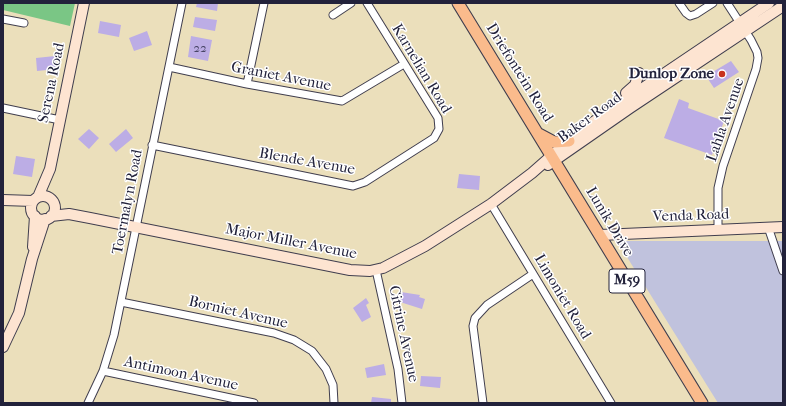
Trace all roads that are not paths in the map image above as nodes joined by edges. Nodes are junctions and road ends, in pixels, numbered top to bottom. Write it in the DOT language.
graph roads {
  1 [pos="84,3"];
  2 [pos="182,3"];
  3 [pos="264,3"];
  4 [pos="351,3"];
  5 [pos="367,3"];
  6 [pos="458,3"];
  7 [pos="678,3"];
  8 [pos="713,3"];
  9 [pos="727,3"];
  10 [pos="769,3"];
  11 [pos="783,6"];
  12 [pos="333,15"];
  13 [pos="3,19"];
  14 [pos="24,23"];
  15 [pos="742,26"];
  16 [pos="404,64"];
  17 [pos="169,67"];
  18 [pos="639,73"];
  19 [pos="247,84"];
  20 [pos="3,108"];
  21 [pos="604,115"];
  22 [pos="60,120"];
  23 [pos="439,129"];
  24 [pos="539,134"];
  25 [pos="569,141"];
  26 [pos="152,145"];
  27 [pos="553,159"];
  28 [pos="50,169"];
  29 [pos="36,199"];
  30 [pos="7,201"];
  31 [pos="52,202"];
  32 [pos="491,204"];
  33 [pos="33,215"];
  34 [pos="48,218"];
  35 [pos="90,218"];
  36 [pos="137,227"];
  37 [pos="768,227"];
  38 [pos="783,227"];
  39 [pos="718,230"];
  40 [pos="600,235"];
  41 [pos="32,259"];
  42 [pos="376,270"];
  43 [pos="783,270"];
  44 [pos="533,274"];
  45 [pos="121,302"];
  46 [pos="3,347"];
  47 [pos="103,371"];
  48 [pos="88,403"];
  49 [pos="254,403"];
  50 [pos="334,403"];
  51 [pos="402,403"];
  52 [pos="483,403"];
  53 [pos="611,403"];
  54 [pos="702,403"];
  1 -- 22 [label="main road, Serena Road"];
  2 -- 17 [label="street, Toermalyn Road"];
  3 -- 19 [label="street"];
  4 -- 12 [label="street"];
  5 -- 16 [label="street, Karnelian Road"];
  6 -- 24 [label="main road, Driefontein Road / M59"];
  7 -- 8 [label="street"];
  9 -- 15 [label="street"];
  10 -- 15 [label="main road, Baker Road"];
  11 -- 15 [label="main road, Baker Road"];
  13 -- 14 [label="street"];
  15 -- 21 [label="main road, Baker Road"];
  15 -- 27 [label="main road, Baker Road"];
  15 -- 39 [label="street, Lahla Avenue"];
  16 -- 19 [label="street, Graniet Avenue"];
  16 -- 23 [label="street, Karnelian Road"];
  17 -- 19 [label="street, Graniet Avenue"];
  17 -- 26 [label="street, Toermalyn Road"];
  18 -- 21 [label="main road"];
  20 -- 22 [label="street"];
  21 -- 25 [label="main road, Baker Road"];
  22 -- 28 [label="main road, Serena Road"];
  23 -- 26 [label="street, Blende Avenue"];
  24 -- 25 [label="main road"];
  24 -- 27 [label="main road, Driefontein Road / M59"];
  25 -- 27 [label="main road, Baker Road"];
  26 -- 36 [label="street, Toermalyn Road"];
  27 -- 32 [label="main road, Major Miller Avenue"];
  27 -- 40 [label="main road, Lunik Drive / M59"];
  28 -- 29 [label="main road, Serena Road"];
  28 -- 31 [label="main road, Serena Road"];
  29 -- 30 [label="main road"];
  29 -- 31 [label="main road"];
  29 -- 33 [label="main road"];
  30 -- 33 [label="main road"];
  31 -- 34 [label="main road"];
  31 -- 35 [label="main road, Major Miller Avenue"];
  32 -- 42 [label="main road, Major Miller Avenue"];
  32 -- 44 [label="street, Limoniet Road"];
  33 -- 34 [label="main road"];
  33 -- 41 [label="main road"];
  34 -- 35 [label="main road, Major Miller Avenue"];
  34 -- 41 [label="main road"];
  35 -- 36 [label="main road, Major Miller Avenue"];
  36 -- 42 [label="main road, Major Miller Avenue"];
  36 -- 45 [label="street, Toermalyn Road"];
  37 -- 38 [label="main road, Venda Road"];
  37 -- 39 [label="main road, Venda Road"];
  37 -- 43 [label="street"];
  39 -- 40 [label="main road, Venda Road"];
  40 -- 54 [label="main road, Lunik Drive / M59"];
  41 -- 46 [label="main road"];
  42 -- 51 [label="street, Citrine Avenue"];
  44 -- 52 [label="street"];
  44 -- 53 [label="street, Limoniet Road"];
  45 -- 47 [label="street, Toermalyn Road"];
  45 -- 50 [label="street, Borniet Avenue"];
  47 -- 48 [label="street, Toermalyn Road"];
  47 -- 49 [label="street, Antimoon Avenue"];
}
